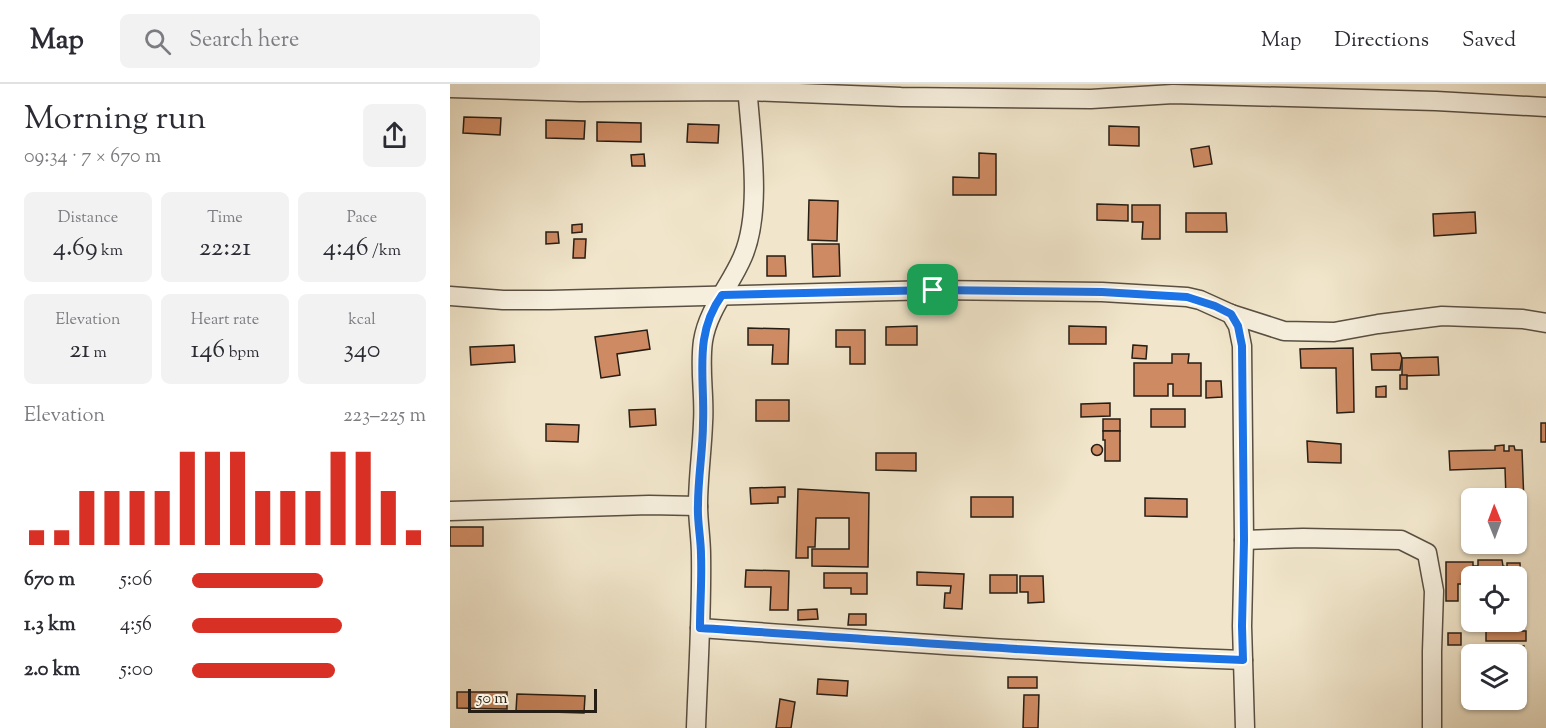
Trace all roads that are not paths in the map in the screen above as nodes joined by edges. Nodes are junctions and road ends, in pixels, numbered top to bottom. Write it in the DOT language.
graph roads {
  1 [pos="747,87"];
  2 [pos="450,88"];
  3 [pos="1173,89"];
  4 [pos="974,91"];
  5 [pos="1546,107"];
  6 [pos="722,295"];
  7 [pos="450,296"];
  8 [pos="1231,314"];
  9 [pos="1546,323"];
  10 [pos="698,506"];
  11 [pos="450,510"];
  12 [pos="1244,540"];
  13 [pos="700,628"];
  14 [pos="1243,660"];
  15 [pos="696,728"];
  16 [pos="1245,728"];
  17 [pos="1432,728"];
  1 -- 2 [label="street"];
  1 -- 4 [label="street"];
  1 -- 6 [label="street"];
  3 -- 4 [label="street"];
  3 -- 5 [label="street"];
  6 -- 7 [label="street"];
  6 -- 8 [label="street"];
  6 -- 10 [label="street"];
  8 -- 9 [label="street"];
  8 -- 12 [label="street"];
  10 -- 11 [label="street"];
  10 -- 13 [label="street"];
  12 -- 14 [label="street"];
  12 -- 17 [label="street"];
  13 -- 14 [label="street"];
  13 -- 15 [label="street"];
  14 -- 16 [label="street"];
}
